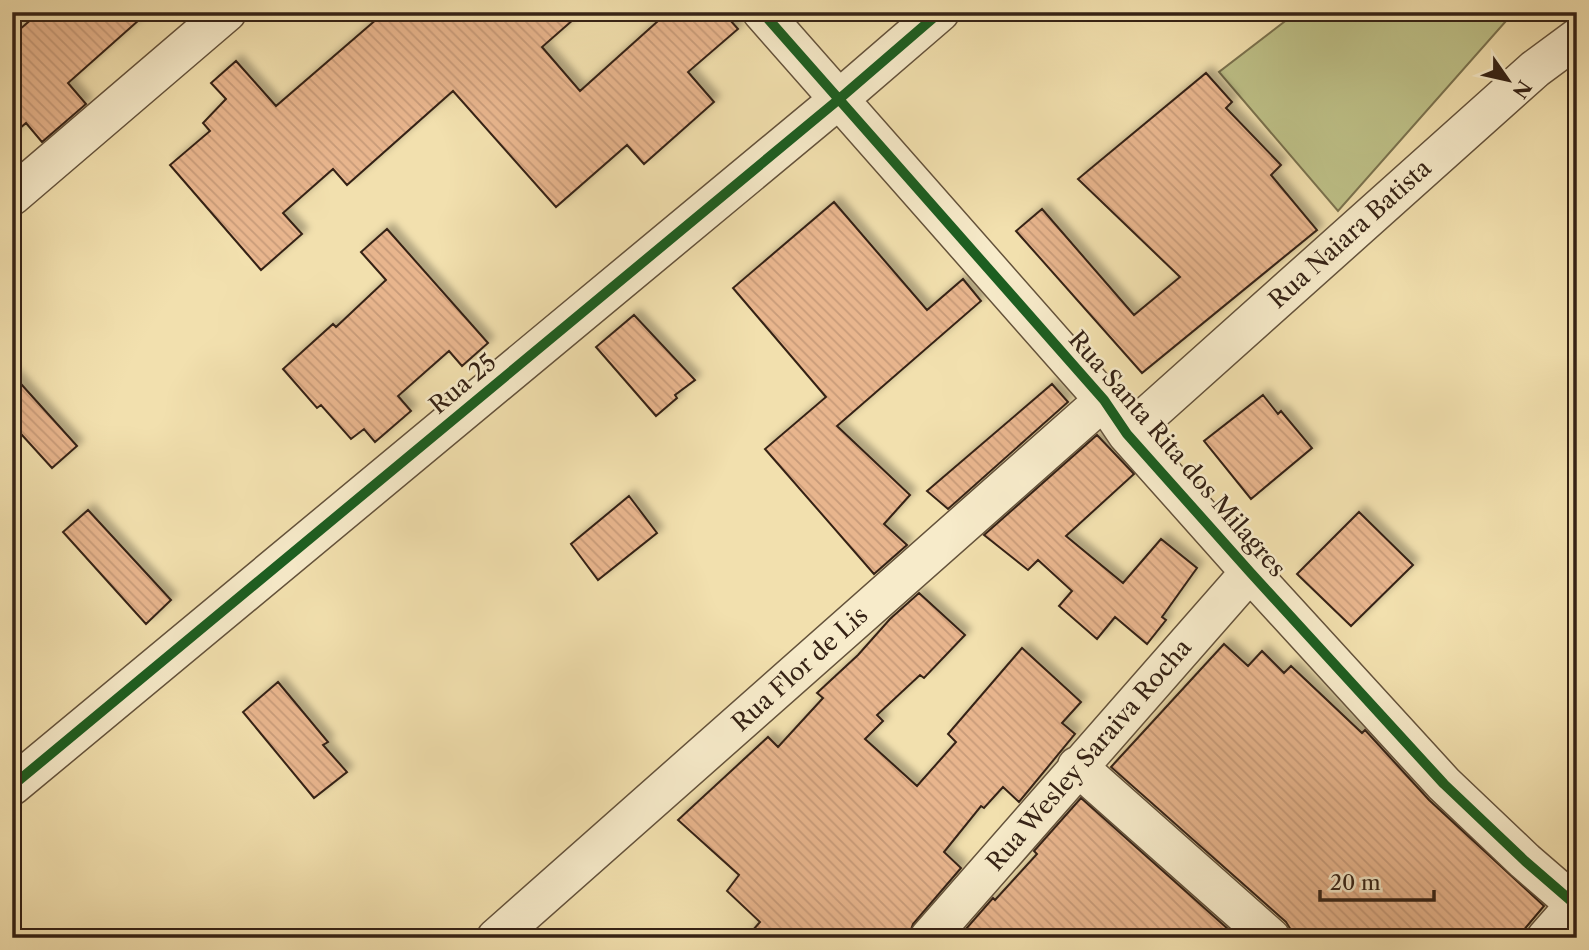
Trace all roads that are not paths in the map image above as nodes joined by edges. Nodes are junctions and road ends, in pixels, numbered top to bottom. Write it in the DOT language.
graph roads {
  1 [pos="227,12"];
  2 [pos="762,12"];
  3 [pos="940,12"];
  4 [pos="1577,38"];
  5 [pos="838,100"];
  6 [pos="12,196"];
  7 [pos="1104,400"];
  8 [pos="1127,434"];
  9 [pos="1250,572"];
  10 [pos="1077,766"];
  11 [pos="12,786"];
  12 [pos="1576,905"];
  13 [pos="496,938"];
  14 [pos="929,938"];
  15 [pos="1270,938"];
  16 [pos="1546,938"];
  1 -- 6 [label="street"];
  2 -- 5 [label="street, Rua Santa Rita dos Milagres"];
  3 -- 5 [label="street, Rua 25"];
  4 -- 8 [label="street, Rua Naiara Batista"];
  5 -- 7 [label="street, Rua Santa Rita dos Milagres"];
  5 -- 11 [label="street, Rua 25"];
  7 -- 8 [label="street, Rua Santa Rita dos Milagres"];
  7 -- 13 [label="street, Rua Flor de Lis"];
  8 -- 9 [label="street, Rua Santa Rita dos Milagres"];
  9 -- 10 [label="street, Rua Wesley Saraiva Rocha"];
  9 -- 12 [label="street, Rua Santa Rita dos Milagres"];
  10 -- 14 [label="street, Rua Wesley Saraiva Rocha"];
  10 -- 15 [label="street"];
  12 -- 16 [label="street"];
}
